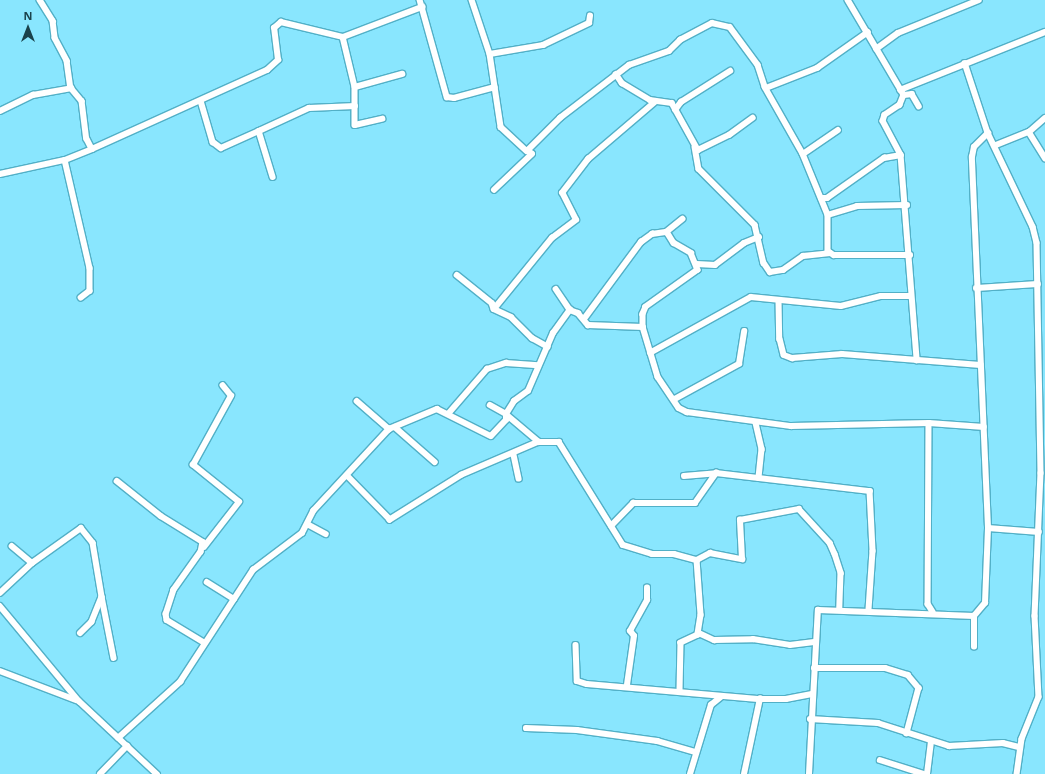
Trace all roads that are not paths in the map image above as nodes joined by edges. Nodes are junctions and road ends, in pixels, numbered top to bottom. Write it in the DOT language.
graph roads {
  1 [pos="40,0"];
  2 [pos="420,0"];
  3 [pos="472,0"];
  4 [pos="848,0"];
  5 [pos="979,0"];
  6 [pos="422,7"];
  7 [pos="590,16"];
  8 [pos="868,32"];
  9 [pos="1045,32"];
  10 [pos="343,37"];
  11 [pos="876,48"];
  12 [pos="490,54"];
  13 [pos="965,63"];
  14 [pos="730,71"];
  15 [pos="402,74"];
  16 [pos="616,74"];
  17 [pos="495,87"];
  18 [pos="71,88"];
  19 [pos="355,88"];
  20 [pos="766,88"];
  21 [pos="900,90"];
  22 [pos="904,96"];
  23 [pos="201,101"];
  24 [pos="655,102"];
  25 [pos="355,106"];
  26 [pos="675,106"];
  27 [pos="919,106"];
  28 [pos="0,111"];
  29 [pos="752,118"];
  30 [pos="1045,118"];
  31 [pos="382,119"];
  32 [pos="838,130"];
  33 [pos="259,131"];
  34 [pos="1029,132"];
  35 [pos="988,133"];
  36 [pos="996,145"];
  37 [pos="695,146"];
  38 [pos="92,149"];
  39 [pos="527,150"];
  40 [pos="803,154"];
  41 [pos="901,155"];
  42 [pos="1045,158"];
  43 [pos="65,160"];
  44 [pos="0,174"];
  45 [pos="273,177"];
  46 [pos="494,190"];
  47 [pos="820,198"];
  48 [pos="907,206"];
  49 [pos="828,215"];
  50 [pos="682,219"];
  51 [pos="668,232"];
  52 [pos="758,237"];
  53 [pos="830,253"];
  54 [pos="910,255"];
  55 [pos="697,264"];
  56 [pos="457,275"];
  57 [pos="1038,284"];
  58 [pos="976,288"];
  59 [pos="556,289"];
  60 [pos="910,296"];
  61 [pos="81,298"];
  62 [pos="779,300"];
  63 [pos="494,309"];
  64 [pos="570,310"];
  65 [pos="584,319"];
  66 [pos="643,327"];
  67 [pos="744,331"];
  68 [pos="1043,335"];
  69 [pos="548,347"];
  70 [pos="650,353"];
  71 [pos="917,360"];
  72 [pos="538,365"];
  73 [pos="981,365"];
  74 [pos="223,386"];
  75 [pos="675,399"];
  76 [pos="358,400"];
  77 [pos="490,405"];
  78 [pos="1043,411"];
  79 [pos="449,413"];
  80 [pos="506,414"];
  81 [pos="756,423"];
  82 [pos="929,423"];
  83 [pos="395,426"];
  84 [pos="984,427"];
  85 [pos="389,429"];
  86 [pos="539,442"];
  87 [pos="514,455"];
  88 [pos="436,462"];
  89 [pos="716,473"];
  90 [pos="1043,473"];
  91 [pos="348,476"];
  92 [pos="684,476"];
  93 [pos="519,478"];
  94 [pos="759,478"];
  95 [pos="117,481"];
  96 [pos="1043,521"];
  97 [pos="309,525"];
  98 [pos="611,526"];
  99 [pos="988,528"];
  100 [pos="1039,532"];
  101 [pos="326,534"];
  102 [pos="12,546"];
  103 [pos="204,547"];
  104 [pos="697,560"];
  105 [pos="32,563"];
  106 [pos="207,582"];
  107 [pos="647,588"];
  108 [pos="0,593"];
  109 [pos="102,597"];
  110 [pos="234,599"];
  111 [pos="0,606"];
  112 [pos="840,609"];
  113 [pos="869,610"];
  114 [pos="933,612"];
  115 [pos="974,616"];
  116 [pos="699,633"];
  117 [pos="81,634"];
  118 [pos="814,642"];
  119 [pos="205,643"];
  120 [pos="576,645"];
  121 [pos="974,647"];
  122 [pos="1045,653"];
  123 [pos="1038,655"];
  124 [pos="114,658"];
  125 [pos="814,668"];
  126 [pos="0,672"];
  127 [pos="628,685"];
  128 [pos="680,692"];
  129 [pos="812,694"];
  130 [pos="723,696"];
  131 [pos="760,699"];
  132 [pos="79,701"];
  133 [pos="810,719"];
  134 [pos="526,728"];
  135 [pos="907,733"];
  136 [pos="118,738"];
  137 [pos="931,742"];
  138 [pos="127,746"];
  139 [pos="1019,747"];
  140 [pos="695,752"];
  141 [pos="880,760"];
  142 [pos="100,774"];
  143 [pos="157,774"];
  144 [pos="690,774"];
  145 [pos="744,774"];
  146 [pos="809,774"];
  147 [pos="926,774"];
  148 [pos="1017,774"];
  1 -- 18 [label="street"];
  2 -- 6 [label="street"];
  3 -- 12 [label="street"];
  4 -- 8 [label="street"];
  5 -- 11 [label="street"];
  6 -- 10 [label="street"];
  6 -- 17 [label="street"];
  7 -- 12 [label="street"];
  8 -- 11 [label="street"];
  8 -- 20 [label="street"];
  9 -- 13 [label="street"];
  10 -- 19 [label="street"];
  10 -- 23 [label="street"];
  11 -- 21 [label="street"];
  12 -- 17 [label="street"];
  13 -- 21 [label="street"];
  13 -- 35 [label="street"];
  14 -- 26 [label="street"];
  15 -- 19 [label="street"];
  16 -- 20 [label="street"];
  16 -- 24 [label="street"];
  16 -- 39 [label="street"];
  17 -- 39 [label="street"];
  18 -- 28 [label="street"];
  18 -- 38 [label="street"];
  19 -- 25 [label="street"];
  20 -- 40 [label="street"];
  21 -- 22 [label="street"];
  22 -- 27 [label="street"];
  22 -- 41 [label="street"];
  23 -- 33 [label="street"];
  23 -- 38 [label="street"];
  24 -- 26 [label="street"];
  24 -- 63 [label="street"];
  25 -- 31 [label="street"];
  25 -- 33 [label="street"];
  26 -- 37 [label="street"];
  29 -- 37 [label="street"];
  30 -- 34 [label="street"];
  32 -- 40 [label="street"];
  33 -- 45 [label="street"];
  34 -- 36 [label="street"];
  34 -- 42 [label="street"];
  35 -- 36 [label="street"];
  35 -- 58 [label="street"];
  36 -- 57 [label="street"];
  37 -- 52 [label="street"];
  38 -- 43 [label="street"];
  39 -- 46 [label="street"];
  40 -- 47 [label="street"];
  41 -- 47 [label="street"];
  41 -- 48 [label="street"];
  43 -- 44 [label="street"];
  43 -- 61 [label="street"];
  47 -- 49 [label="street"];
  48 -- 49 [label="street"];
  48 -- 54 [label="street"];
  49 -- 53 [label="street"];
  50 -- 51 [label="street"];
  51 -- 55 [label="street"];
  51 -- 65 [label="street"];
  52 -- 53 [label="street"];
  52 -- 55 [label="street"];
  53 -- 54 [label="street"];
  54 -- 60 [label="street"];
  55 -- 66 [label="street"];
  56 -- 63 [label="street"];
  57 -- 58 [label="street"];
  57 -- 68 [label="street"];
  58 -- 73 [label="street"];
  59 -- 64 [label="street"];
  60 -- 62 [label="street"];
  60 -- 71 [label="street"];
  62 -- 70 [label="street"];
  62 -- 71 [label="street"];
  63 -- 69 [label="street"];
  64 -- 65 [label="street"];
  64 -- 69 [label="street"];
  65 -- 66 [label="street"];
  66 -- 70 [label="street"];
  67 -- 75 [label="street"];
  68 -- 78 [label="street"];
  69 -- 72 [label="street"];
  70 -- 75 [label="street"];
  71 -- 73 [label="street"];
  72 -- 79 [label="street"];
  72 -- 80 [label="street"];
  73 -- 84 [label="street"];
  74 -- 103 [label="street"];
  75 -- 81 [label="street"];
  76 -- 85 [label="street"];
  77 -- 80 [label="street"];
  78 -- 90 [label="street"];
  79 -- 80 [label="street"];
  79 -- 83 [label="street"];
  80 -- 86 [label="street"];
  81 -- 82 [label="street"];
  81 -- 94 [label="street"];
  82 -- 84 [label="street"];
  82 -- 114 [label="street"];
  83 -- 85 [label="street"];
  83 -- 88 [label="street"];
  84 -- 99 [label="street"];
  85 -- 91 [label="street"];
  86 -- 87 [label="street"];
  86 -- 98 [label="street"];
  87 -- 91 [label="street"];
  87 -- 93 [label="street"];
  89 -- 92 [label="street"];
  89 -- 94 [label="street"];
  89 -- 98 [label="street"];
  90 -- 96 [label="street"];
  91 -- 97 [label="street"];
  94 -- 113 [label="street"];
  95 -- 103 [label="street"];
  96 -- 100 [label="street"];
  97 -- 101 [label="street"];
  97 -- 110 [label="street"];
  98 -- 104 [label="street"];
  99 -- 100 [label="street"];
  99 -- 115 [label="street"];
  100 -- 123 [label="street"];
  102 -- 105 [label="street"];
  103 -- 119 [label="street"];
  104 -- 112 [label="street"];
  104 -- 116 [label="street"];
  105 -- 108 [label="street"];
  105 -- 109 [label="street"];
  106 -- 110 [label="street"];
  107 -- 127 [label="street"];
  109 -- 117 [label="street"];
  109 -- 124 [label="street"];
  110 -- 119 [label="street"];
  111 -- 132 [label="street"];
  112 -- 113 [label="street"];
  112 -- 118 [label="street"];
  113 -- 114 [label="street"];
  114 -- 115 [label="street"];
  115 -- 121 [label="street"];
  116 -- 118 [label="street"];
  116 -- 128 [label="street"];
  118 -- 125 [label="street"];
  119 -- 136 [label="street"];
  120 -- 127 [label="street"];
  122 -- 123 [label="street"];
  123 -- 139 [label="street"];
  125 -- 129 [label="street"];
  125 -- 135 [label="street"];
  126 -- 132 [label="street"];
  127 -- 128 [label="street"];
  128 -- 130 [label="street"];
  129 -- 131 [label="street"];
  129 -- 133 [label="street"];
  130 -- 131 [label="street"];
  130 -- 140 [label="street"];
  131 -- 145 [label="street"];
  132 -- 136 [label="street"];
  133 -- 135 [label="street"];
  133 -- 146 [label="street"];
  134 -- 140 [label="street"];
  135 -- 137 [label="street"];
  136 -- 138 [label="street"];
  137 -- 139 [label="street"];
  137 -- 147 [label="street"];
  138 -- 142 [label="street"];
  138 -- 143 [label="street"];
  139 -- 148 [label="street"];
  140 -- 144 [label="street"];
  141 -- 147 [label="street"];
}
